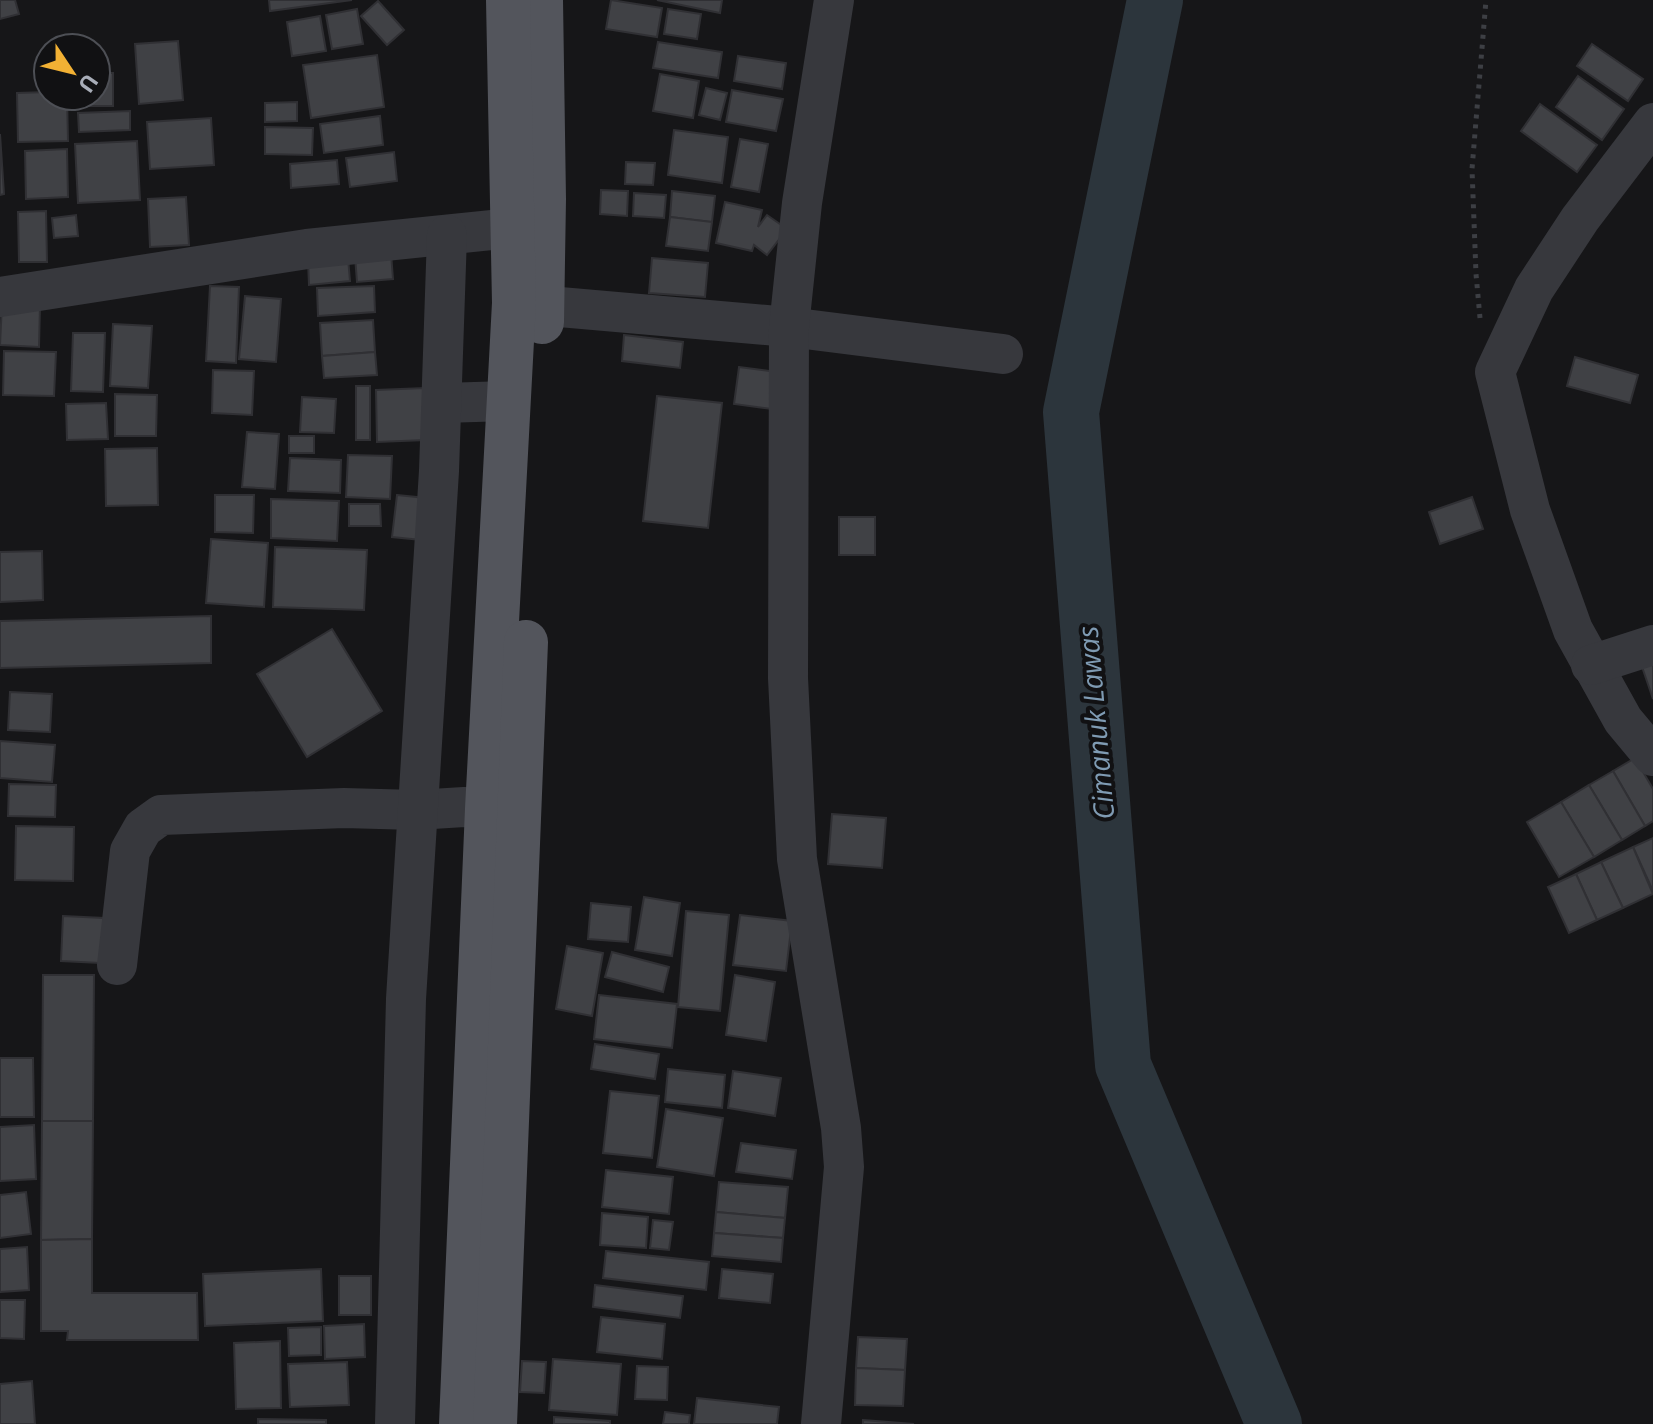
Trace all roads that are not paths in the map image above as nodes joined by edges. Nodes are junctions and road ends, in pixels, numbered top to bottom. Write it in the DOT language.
graph roads {
  1 [pos="508,0"];
  2 [pos="541,0"];
  3 [pos="834,0"];
  4 [pos="1653,123"];
  5 [pos="480,232"];
  6 [pos="0,297"];
  7 [pos="528,304"];
  8 [pos="789,327"];
  9 [pos="1003,354"];
  10 [pos="474,402"];
  11 [pos="1653,645"];
  12 [pos="1591,665"];
  13 [pos="1653,756"];
  14 [pos="465,809"];
  15 [pos="117,965"];
  16 [pos="479,1411"];
  17 [pos="395,1424"];
  18 [pos="821,1424"];
  1 -- 5 [label="main road"];
  2 -- 7 [label="main road"];
  3 -- 8 [label="street"];
  4 -- 12 [label="street"];
  5 -- 6 [label="street"];
  5 -- 7 [label="main road"];
  5 -- 10 [label="street"];
  7 -- 8 [label="street"];
  7 -- 10 [label="main road"];
  7 -- 14 [label="main road"];
  8 -- 9 [label="street"];
  8 -- 18 [label="street"];
  10 -- 14 [label="main road"];
  10 -- 14 [label="street"];
  11 -- 12 [label="street"];
  12 -- 13 [label="street"];
  14 -- 15 [label="street"];
  14 -- 16 [label="main road"];
  14 -- 17 [label="street"];
}
